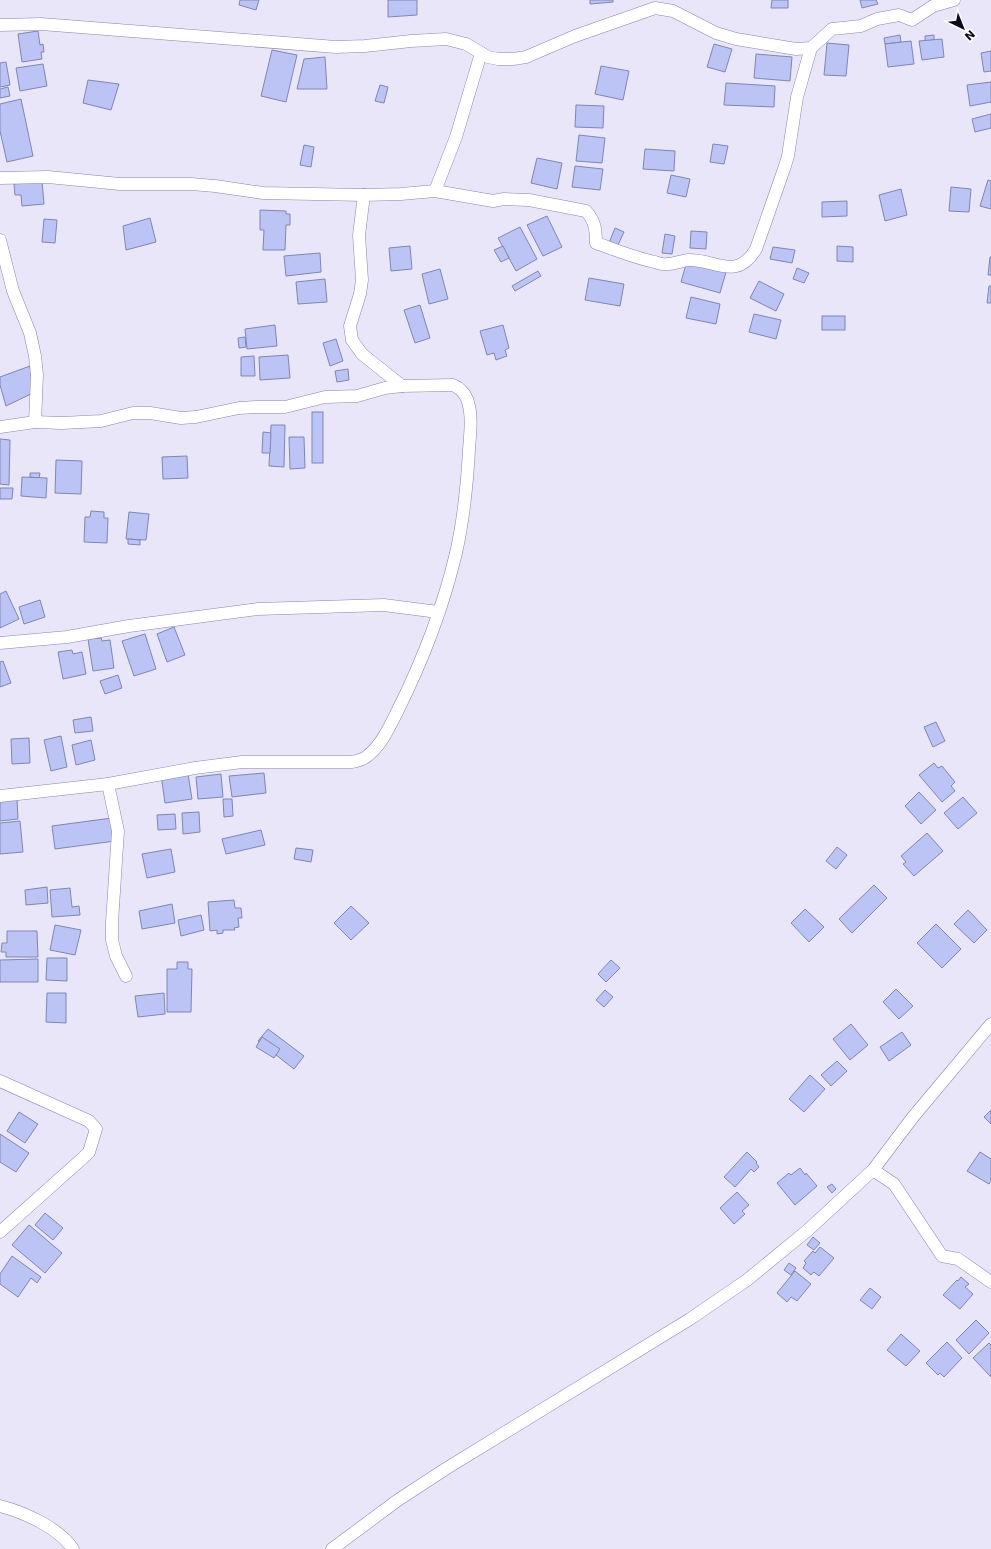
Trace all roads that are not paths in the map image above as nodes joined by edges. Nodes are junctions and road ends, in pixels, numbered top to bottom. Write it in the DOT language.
graph roads {
  1 [pos="954,0"];
  2 [pos="0,25"];
  3 [pos="811,48"];
  4 [pos="481,53"];
  5 [pos="0,178"];
  6 [pos="435,191"];
  7 [pos="364,195"];
  8 [pos="0,240"];
  9 [pos="402,386"];
  10 [pos="35,422"];
  11 [pos="0,427"];
  12 [pos="438,612"];
  13 [pos="0,643"];
  14 [pos="108,784"];
  15 [pos="0,796"];
  16 [pos="126,976"];
  17 [pos="991,1024"];
  18 [pos="0,1081"];
  19 [pos="873,1170"];
  20 [pos="0,1232"];
  21 [pos="991,1282"];
  22 [pos="0,1506"];
  23 [pos="73,1549"];
  24 [pos="332,1549"];
  1 -- 3 [label="street"];
  2 -- 4 [label="street"];
  3 -- 4 [label="street"];
  3 -- 6 [label="street"];
  4 -- 6 [label="street"];
  5 -- 7 [label="street"];
  6 -- 7 [label="street"];
  7 -- 9 [label="street"];
  8 -- 10 [label="street"];
  9 -- 10 [label="street"];
  9 -- 12 [label="street"];
  10 -- 11 [label="street"];
  12 -- 13 [label="street"];
  12 -- 14 [label="street"];
  14 -- 15 [label="street"];
  14 -- 16 [label="street"];
  17 -- 19 [label="street"];
  18 -- 20 [label="street"];
  19 -- 21 [label="street"];
  19 -- 24 [label="street"];
  22 -- 23 [label="street"];
}
